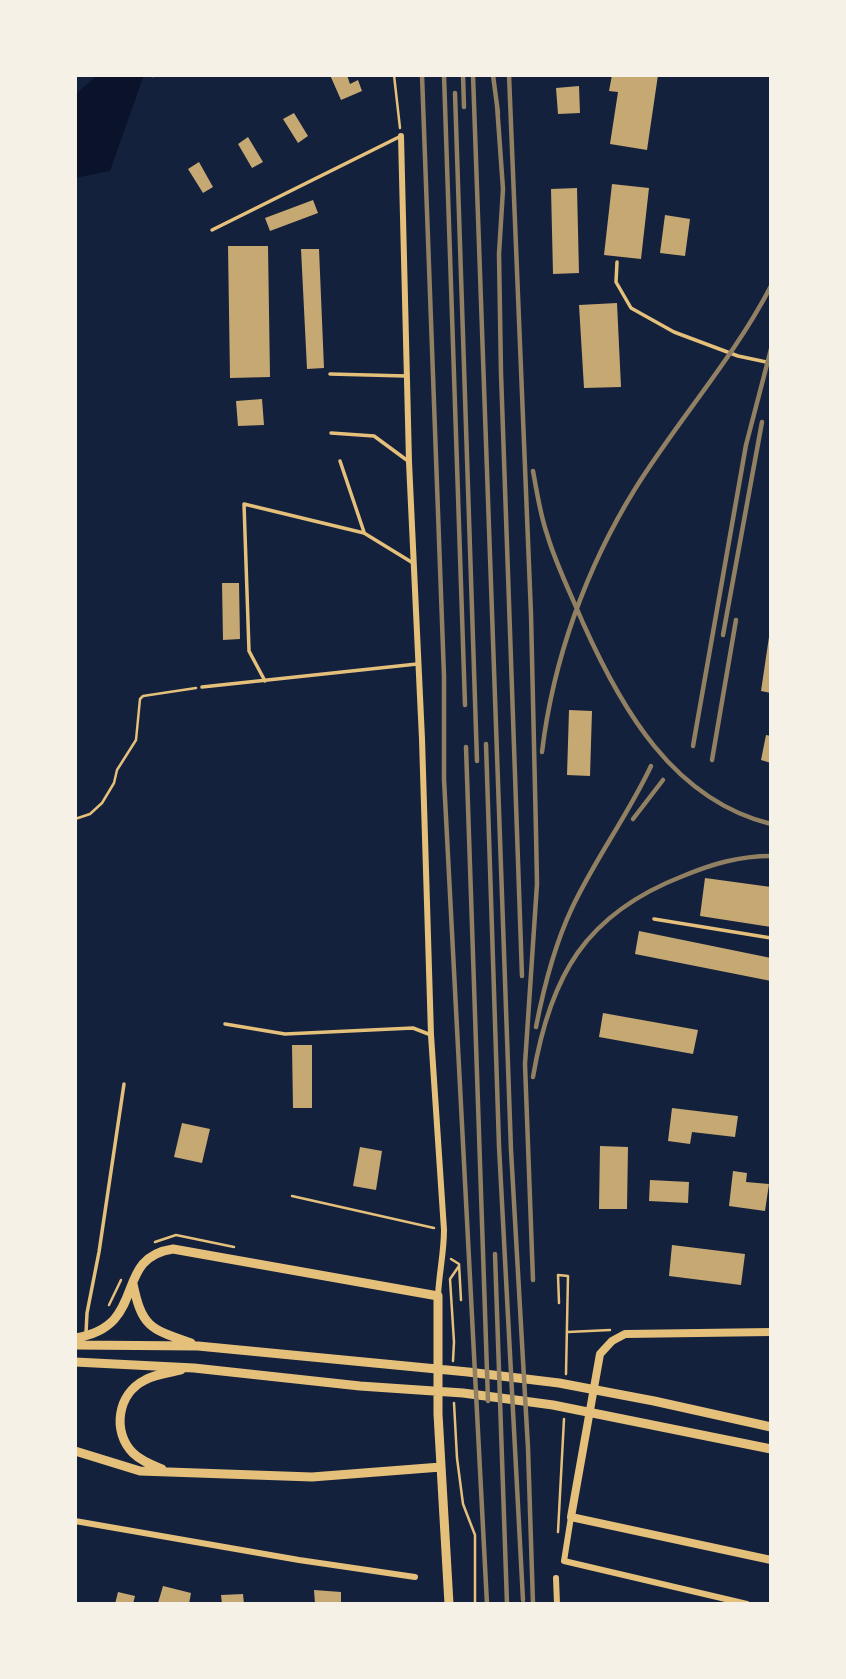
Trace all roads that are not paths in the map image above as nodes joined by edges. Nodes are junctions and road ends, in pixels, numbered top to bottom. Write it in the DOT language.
graph roads {
  1 [pos="401,136"];
  2 [pos="212,230"];
  3 [pos="617,262"];
  4 [pos="771,363"];
  5 [pos="330,374"];
  6 [pos="406,376"];
  7 [pos="331,433"];
  8 [pos="340,461"];
  9 [pos="409,462"];
  10 [pos="364,533"];
  11 [pos="415,564"];
  12 [pos="419,664"];
  13 [pos="265,681"];
  14 [pos="202,687"];
  15 [pos="654,919"];
  16 [pos="771,938"];
  17 [pos="225,1024"];
  18 [pos="431,1035"];
  19 [pos="124,1084"];
  20 [pos="133,1282"];
  21 [pos="438,1296"];
  22 [pos="771,1332"];
  23 [pos="86,1334"];
  24 [pos="75,1338"];
  25 [pos="75,1345"];
  26 [pos="198,1346"];
  27 [pos="75,1362"];
  28 [pos="194,1368"];
  29 [pos="771,1427"];
  30 [pos="771,1449"];
  31 [pos="75,1451"];
  32 [pos="441,1467"];
  33 [pos="166,1471"];
  34 [pos="571,1517"];
  35 [pos="75,1521"];
  36 [pos="771,1560"];
  37 [pos="415,1577"];
  38 [pos="556,1578"];
  39 [pos="449,1604"];
  40 [pos="557,1604"];
  41 [pos="747,1604"];
  1 -- 2 [label="lane"];
  1 -- 6 [label="street"];
  3 -- 4 [label="lane"];
  5 -- 6 [label="lane"];
  6 -- 9 [label="street"];
  7 -- 9 [label="lane"];
  8 -- 10 [label="lane"];
  9 -- 11 [label="street"];
  10 -- 11 [label="lane"];
  10 -- 13 [label="lane"];
  11 -- 12 [label="street"];
  12 -- 13 [label="lane"];
  12 -- 18 [label="street"];
  13 -- 14 [label="lane"];
  15 -- 16 [label="lane"];
  17 -- 18 [label="lane"];
  18 -- 21 [label="street"];
  19 -- 23 [label="lane"];
  20 -- 21 [label="main road"];
  20 -- 24 [label="main road"];
  20 -- 26 [label="main road"];
  21 -- 32 [label="main road"];
  22 -- 34 [label="street"];
  25 -- 26 [label="main road"];
  26 -- 29 [label="main road"];
  27 -- 28 [label="main road"];
  28 -- 30 [label="main road"];
  28 -- 33 [label="main road"];
  31 -- 33 [label="main road"];
  32 -- 33 [label="main road"];
  32 -- 39 [label="main road"];
  34 -- 36 [label="street"];
  34 -- 41 [label="street"];
  35 -- 37 [label="street"];
  38 -- 40 [label="street"];
}
